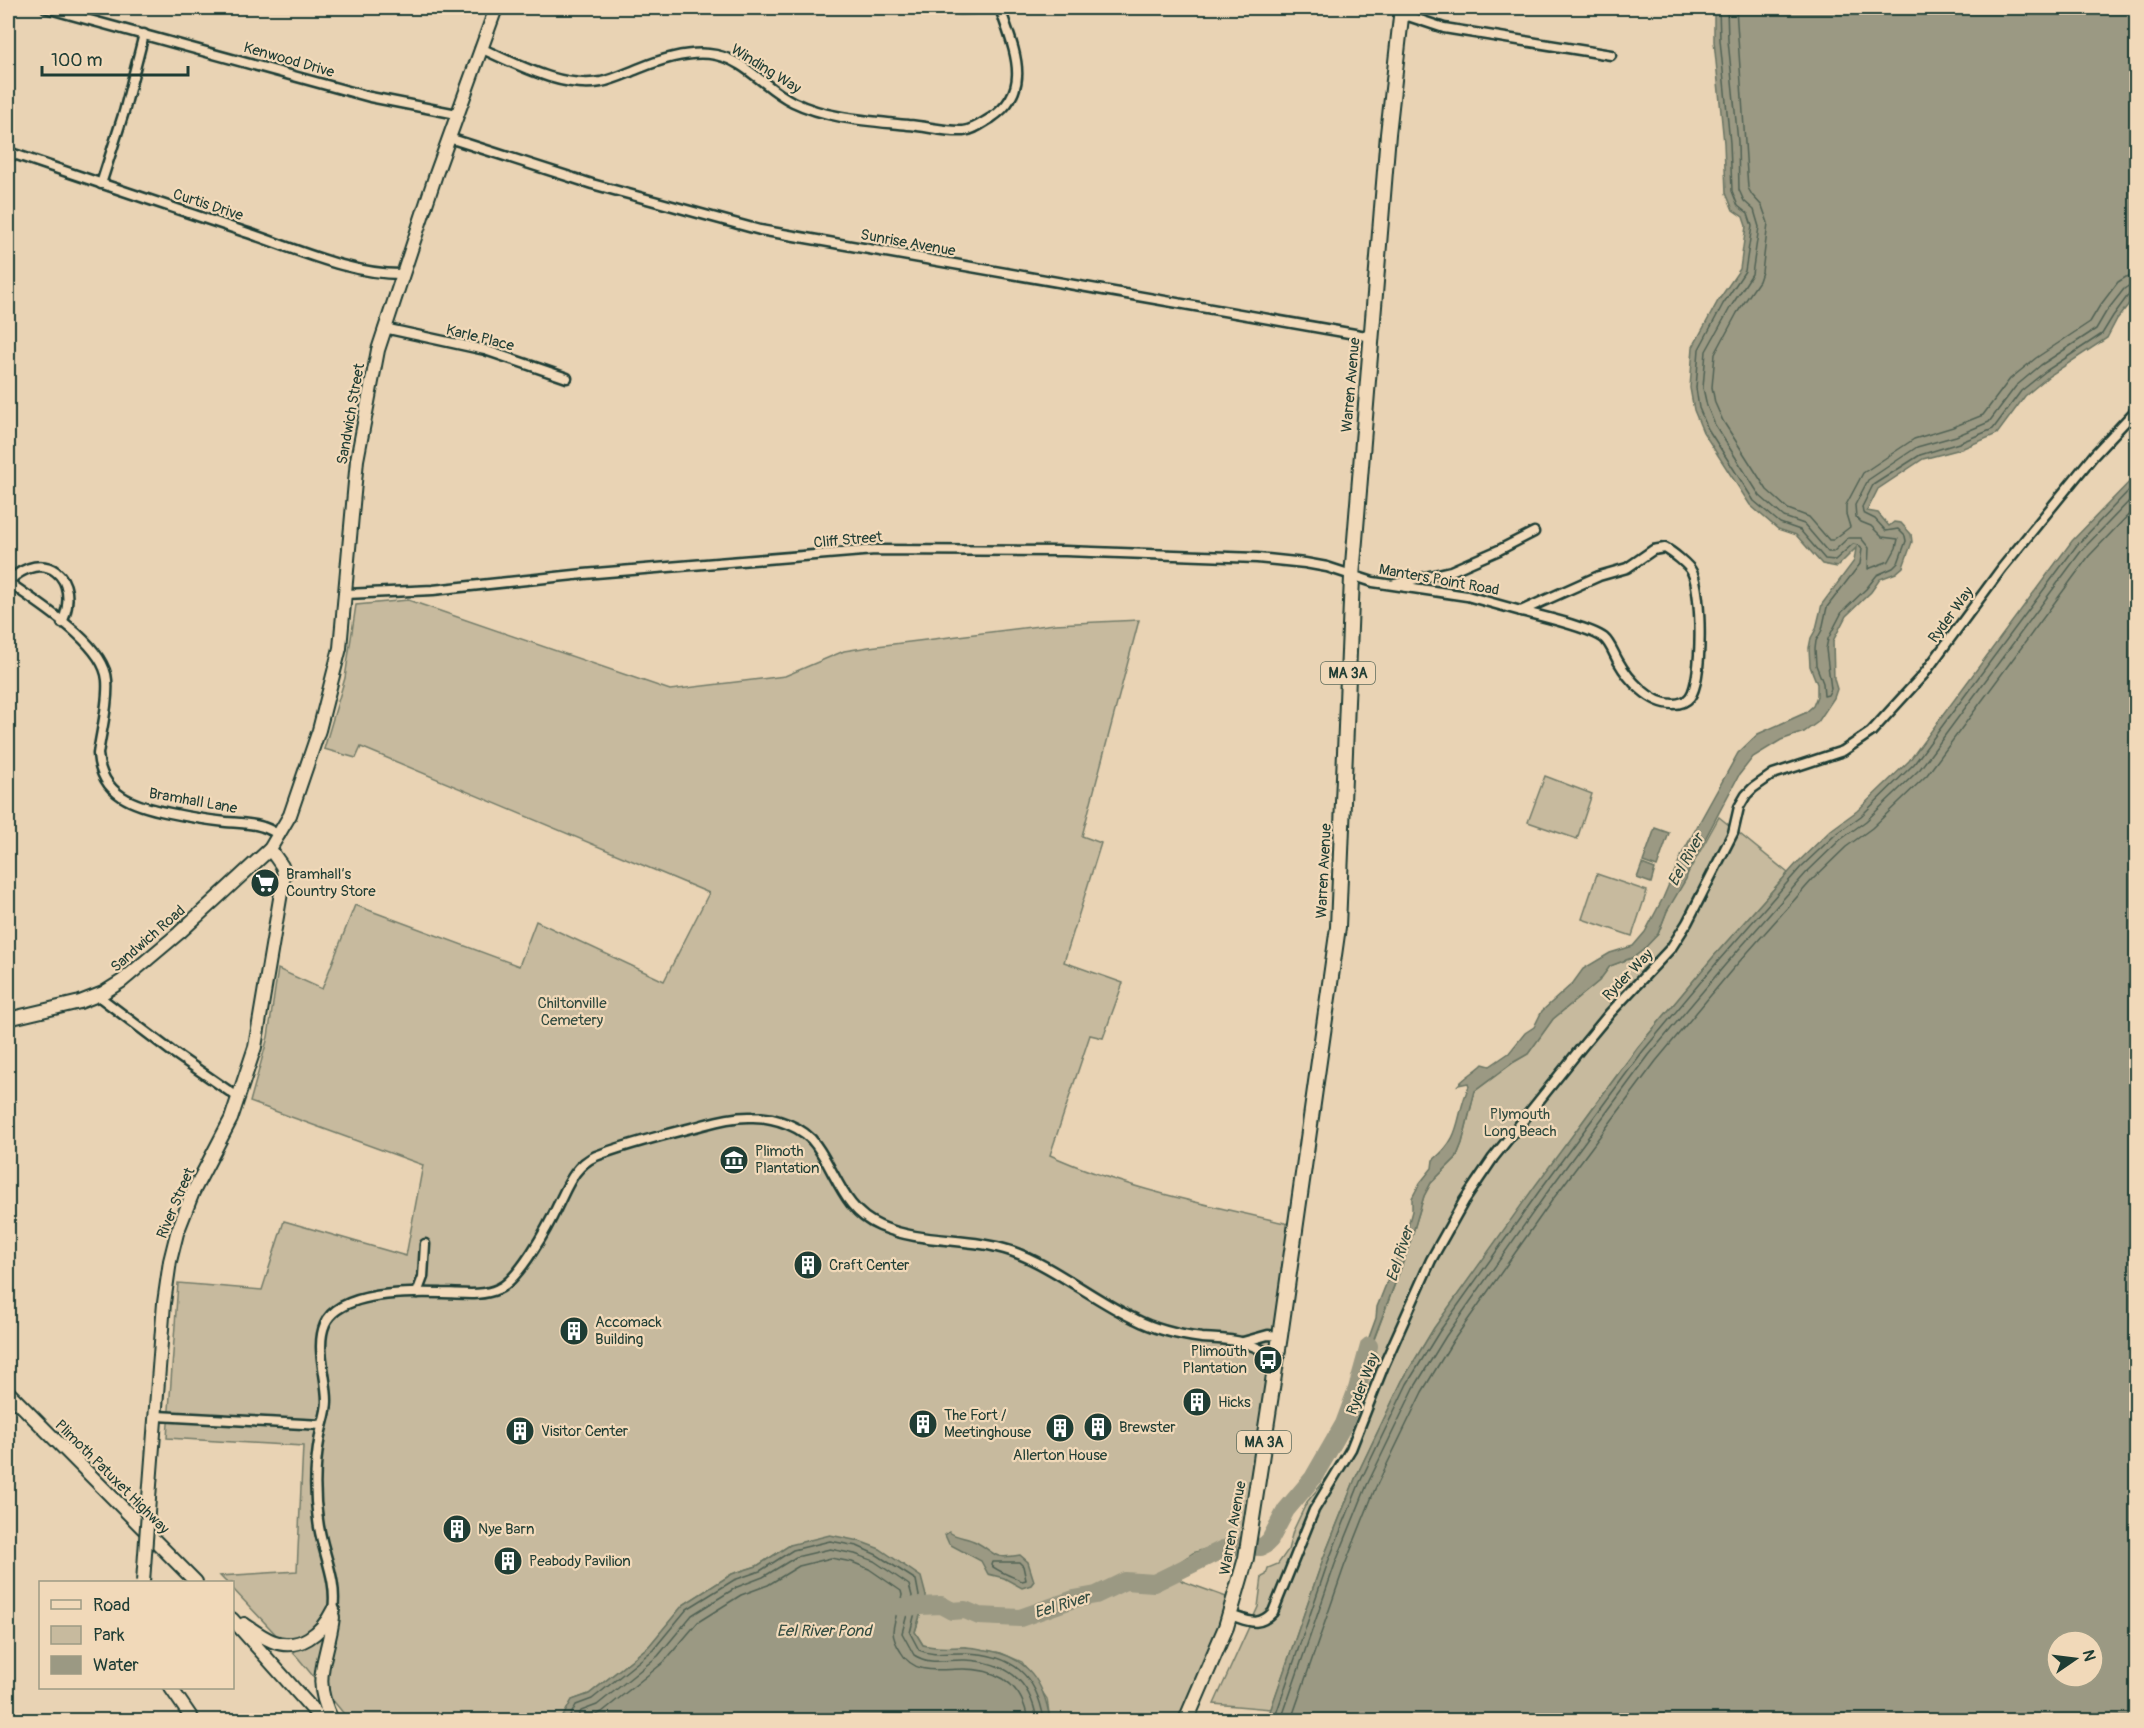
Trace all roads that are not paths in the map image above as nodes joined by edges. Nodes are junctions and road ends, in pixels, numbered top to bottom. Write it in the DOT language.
graph roads {
  1 [pos="46,8"];
  2 [pos="496,8"];
  3 [pos="941,8"];
  4 [pos="992,8"];
  5 [pos="1000,8"];
  6 [pos="1402,11"];
  7 [pos="144,34"];
  8 [pos="480,48"];
  9 [pos="1611,55"];
  10 [pos="457,114"];
  11 [pos="449,138"];
  12 [pos="8,152"];
  13 [pos="101,184"];
  14 [pos="403,274"];
  15 [pos="384,328"];
  16 [pos="1372,337"];
  17 [pos="567,378"];
  18 [pos="2136,410"];
  19 [pos="1534,532"];
  20 [pos="1352,577"];
  21 [pos="8,582"];
  22 [pos="1392,585"];
  23 [pos="346,594"];
  24 [pos="1521,612"];
  25 [pos="62,623"];
  26 [pos="280,835"];
  27 [pos="270,849"];
  28 [pos="97,995"];
  29 [pos="8,1019"];
  30 [pos="239,1098"];
  31 [pos="425,1244"];
  32 [pos="417,1293"];
  33 [pos="1280,1336"];
  34 [pos="1243,1342"];
  35 [pos="1277,1355"];
  36 [pos="8,1392"];
  37 [pos="157,1416"];
  38 [pos="322,1425"];
  39 [pos="143,1581"];
  40 [pos="195,1581"];
  41 [pos="333,1610"];
  42 [pos="1230,1616"];
  43 [pos="234,1619"];
  44 [pos="234,1620"];
  45 [pos="172,1689"];
  46 [pos="193,1720"];
  47 [pos="322,1720"];
  48 [pos="332,1720"];
  49 [pos="1186,1720"];
  1 -- 7 [label="street, Kenwood Drive"];
  2 -- 8 [label="street, Sandwich Street"];
  3 -- 4 [label="street"];
  5 -- 8 [label="street, Winding Way"];
  6 -- 9 [label="street"];
  6 -- 16 [label="main road, Warren Avenue / MA 3A"];
  7 -- 10 [label="street, Kenwood Drive"];
  7 -- 13 [label="street"];
  8 -- 10 [label="street, Sandwich Street"];
  10 -- 11 [label="street, Sandwich Street"];
  11 -- 14 [label="street, Sandwich Street"];
  11 -- 16 [label="street, Sunrise Avenue"];
  12 -- 13 [label="street, Curtis Drive"];
  13 -- 14 [label="street, Curtis Drive"];
  14 -- 15 [label="street, Sandwich Street"];
  15 -- 17 [label="street, Karle Place"];
  15 -- 23 [label="street, Sandwich Street"];
  16 -- 20 [label="main road, Warren Avenue / MA 3A"];
  18 -- 42 [label="street, Ryder Way"];
  19 -- 22 [label="street"];
  20 -- 22 [label="street, Manters Point Road"];
  20 -- 23 [label="street, Cliff Street"];
  20 -- 33 [label="main road, Warren Avenue / MA 3A"];
  21 -- 25 [label="street, Bramhall Lane"];
  21 -- 25 [label="street, Bramhall Lane"];
  22 -- 24 [label="street, Manters Point Road"];
  23 -- 26 [label="street, Sandwich Street"];
  24 -- 24 [label="street, Manters Point Road"];
  25 -- 26 [label="street, Bramhall Lane"];
  26 -- 27 [label="street, Sandwich Road"];
  27 -- 28 [label="street, Sandwich Road"];
  27 -- 30 [label="street, River Street"];
  28 -- 29 [label="street, Sandwich Road"];
  28 -- 30 [label="street"];
  30 -- 37 [label="street, River Street"];
  31 -- 32 [label="street"];
  32 -- 34 [label="street"];
  32 -- 38 [label="street"];
  33 -- 34 [label="street"];
  33 -- 35 [label="main road, Warren Avenue / MA 3A"];
  34 -- 35 [label="street"];
  35 -- 42 [label="main road, Warren Avenue / MA 3A"];
  36 -- 40 [label="street, Plimoth Patuxet Highway"];
  37 -- 38 [label="street"];
  37 -- 39 [label="street, River Street, bridge"];
  38 -- 41 [label="street"];
  41 -- 43 [label="street"];
  41 -- 48 [label="street"];
  42 -- 49 [label="main road, Warren Avenue / MA 3A"];
  44 -- 47 [label="street"];
  45 -- 46 [label="street"];
}
